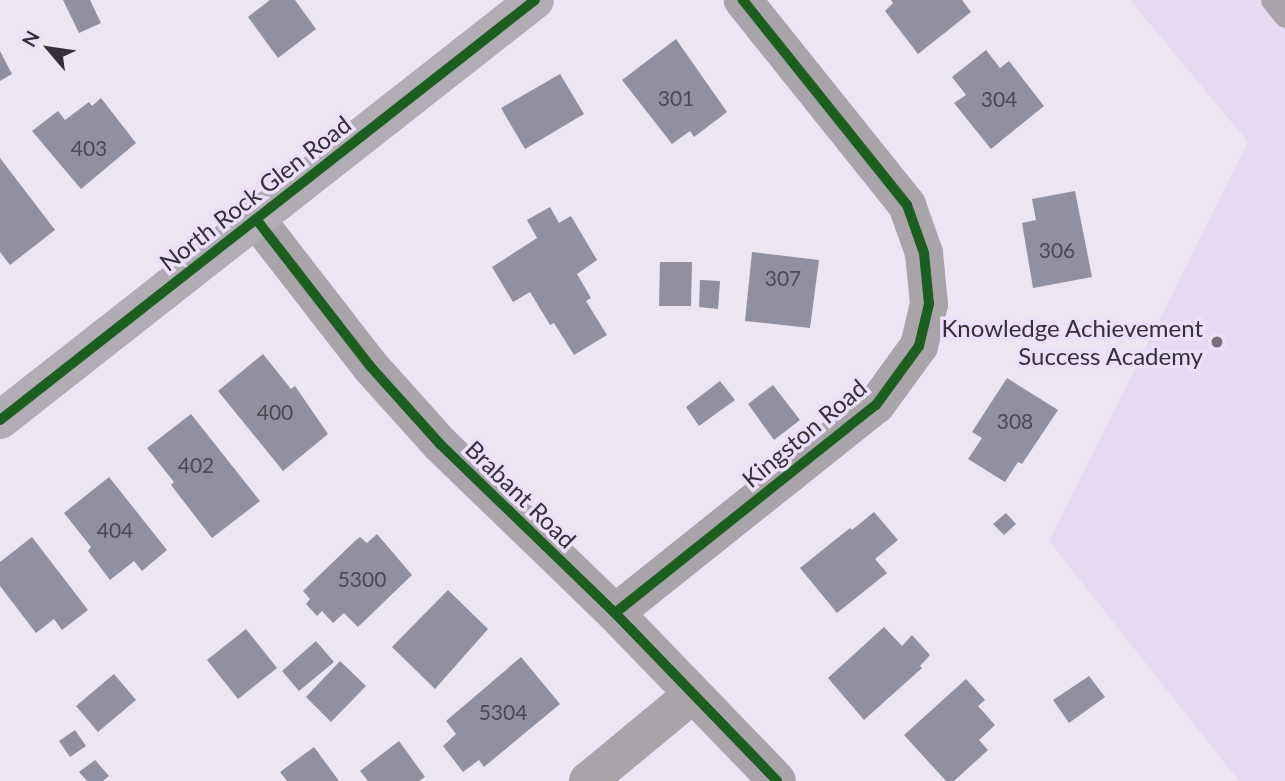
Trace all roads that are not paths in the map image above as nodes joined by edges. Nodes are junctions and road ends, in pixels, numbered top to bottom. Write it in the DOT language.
graph roads {
  1 [pos="535,0"];
  2 [pos="743,0"];
  3 [pos="1271,0"];
  4 [pos="1285,17"];
  5 [pos="256,219"];
  6 [pos="0,420"];
  7 [pos="615,613"];
  8 [pos="692,695"];
  9 [pos="587,781"];
  10 [pos="777,781"];
  1 -- 5 [label="street, North Rock Glen Road"];
  2 -- 7 [label="street, Kingston Road"];
  3 -- 4 [label="lane"];
  5 -- 6 [label="street, North Rock Glen Road"];
  5 -- 7 [label="street, Brabant Road"];
  7 -- 8 [label="street, Brabant Road"];
  8 -- 9 [label="street"];
  8 -- 10 [label="street, Brabant Road"];
}
